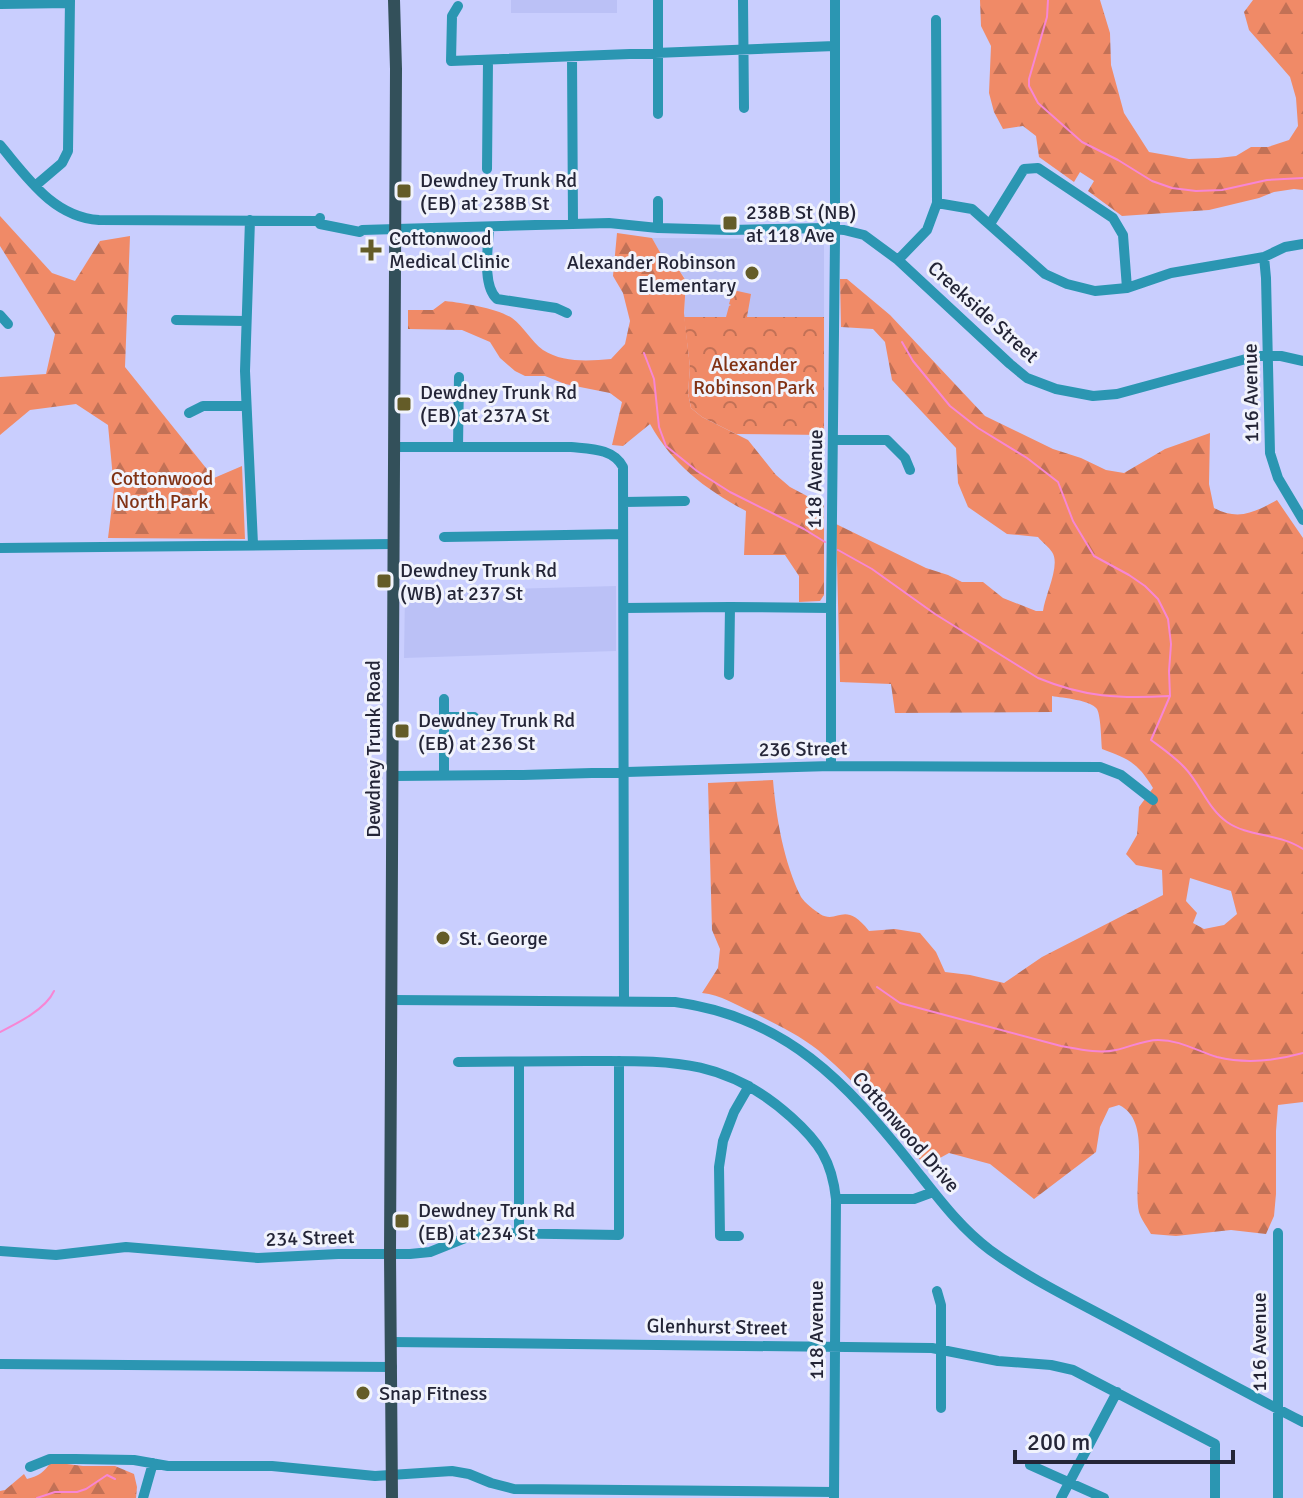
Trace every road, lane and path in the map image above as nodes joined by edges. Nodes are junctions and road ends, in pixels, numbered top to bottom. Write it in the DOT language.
graph roads {
  1 [pos="394,0"];
  2 [pos="658,0"];
  3 [pos="743,0"];
  4 [pos="835,0"];
  5 [pos="70,2"];
  6 [pos="0,4"];
  7 [pos="458,6"];
  8 [pos="936,20"];
  9 [pos="835,46"];
  10 [pos="743,50"];
  11 [pos="658,54"];
  12 [pos="572,57"];
  13 [pos="488,60"];
  14 [pos="744,108"];
  15 [pos="658,114"];
  16 [pos="0,145"];
  17 [pos="487,169"];
  18 [pos="35,186"];
  19 [pos="658,201"];
  20 [pos="937,203"];
  21 [pos="250,220"];
  22 [pos="573,224"];
  23 [pos="990,224"];
  24 [pos="489,228"];
  25 [pos="658,228"];
  26 [pos="835,229"];
  27 [pos="395,230"];
  28 [pos="1303,244"];
  29 [pos="1264,257"];
  30 [pos="898,260"];
  31 [pos="1127,288"];
  32 [pos="567,313"];
  33 [pos="0,315"];
  34 [pos="176,320"];
  35 [pos="246,321"];
  36 [pos="8,324"];
  37 [pos="1268,355"];
  38 [pos="1303,361"];
  39 [pos="459,377"];
  40 [pos="246,406"];
  41 [pos="189,413"];
  42 [pos="833,440"];
  43 [pos="394,447"];
  44 [pos="458,447"];
  45 [pos="910,470"];
  46 [pos="685,501"];
  47 [pos="624,502"];
  48 [pos="1303,520"];
  49 [pos="623,534"];
  50 [pos="444,537"];
  51 [pos="253,544"];
  52 [pos="394,544"];
  53 [pos="0,548"];
  54 [pos="730,607"];
  55 [pos="624,608"];
  56 [pos="831,608"];
  57 [pos="729,675"];
  58 [pos="444,699"];
  59 [pos="444,717"];
  60 [pos="474,717"];
  61 [pos="831,766"];
  62 [pos="624,772"];
  63 [pos="393,776"];
  64 [pos="444,776"];
  65 [pos="1153,800"];
  66 [pos="392,1000"];
  67 [pos="624,1001"];
  68 [pos="619,1061"];
  69 [pos="458,1062"];
  70 [pos="519,1062"];
  71 [pos="749,1086"];
  72 [pos="933,1192"];
  73 [pos="836,1199"];
  74 [pos="519,1233"];
  75 [pos="1278,1233"];
  76 [pos="739,1236"];
  77 [pos="0,1251"];
  78 [pos="390,1254"];
  79 [pos="937,1291"];
  80 [pos="391,1342"];
  81 [pos="834,1347"];
  82 [pos="941,1349"];
  83 [pos="0,1364"];
  84 [pos="392,1367"];
  85 [pos="1117,1392"];
  86 [pos="941,1408"];
  87 [pos="1277,1409"];
  88 [pos="1303,1422"];
  89 [pos="153,1463"];
  90 [pos="1030,1465"];
  91 [pos="30,1467"];
  92 [pos="392,1475"];
  93 [pos="1068,1483"];
  94 [pos="834,1495"];
  95 [pos="143,1498"];
  96 [pos="392,1498"];
  97 [pos="1061,1498"];
  98 [pos="1104,1498"];
  99 [pos="1215,1498"];
  100 [pos="1278,1498"];
  1 -- 27 [label="main road, Dewdney Trunk Road"];
  2 -- 11 [label="street"];
  3 -- 10 [label="street"];
  4 -- 9 [label="street, 118 Avenue"];
  5 -- 6 [label="street"];
  5 -- 18 [label="street"];
  7 -- 13 [label="street"];
  8 -- 20 [label="street"];
  9 -- 10 [label="street"];
  9 -- 26 [label="street, 118 Avenue"];
  10 -- 11 [label="street"];
  10 -- 14 [label="street"];
  11 -- 12 [label="street"];
  11 -- 15 [label="street"];
  12 -- 13 [label="street"];
  12 -- 22 [label="street"];
  13 -- 17 [label="street"];
  16 -- 18 [label="street, Creekside Street"];
  18 -- 21 [label="street, Creekside Street"];
  19 -- 25 [label="street"];
  20 -- 23 [label="street"];
  20 -- 30 [label="street"];
  21 -- 27 [label="street, Creekside Street"];
  21 -- 35 [label="street"];
  22 -- 24 [label="street, Creekside Street"];
  22 -- 25 [label="street, Creekside Street"];
  23 -- 31 [label="street"];
  23 -- 31 [label="street"];
  24 -- 27 [label="street, Creekside Street"];
  24 -- 32 [label="street"];
  25 -- 26 [label="street, Creekside Street"];
  26 -- 30 [label="street, Creekside Street"];
  26 -- 42 [label="street, 118 Avenue"];
  27 -- 43 [label="main road, Dewdney Trunk Road"];
  28 -- 29 [label="street"];
  29 -- 31 [label="street"];
  29 -- 37 [label="street, 116 Avenue"];
  30 -- 37 [label="street, Creekside Street"];
  33 -- 36 [label="street"];
  34 -- 35 [label="street"];
  35 -- 40 [label="street"];
  37 -- 38 [label="street, Creekside Street"];
  37 -- 48 [label="street, 116 Avenue"];
  39 -- 44 [label="street"];
  40 -- 41 [label="street"];
  40 -- 51 [label="street"];
  42 -- 45 [label="street"];
  42 -- 56 [label="street, 118 Avenue"];
  43 -- 44 [label="street"];
  43 -- 52 [label="main road, Dewdney Trunk Road"];
  44 -- 47 [label="street"];
  46 -- 47 [label="street"];
  47 -- 49 [label="street"];
  49 -- 50 [label="street"];
  49 -- 55 [label="street"];
  51 -- 52 [label="street"];
  51 -- 53 [label="street"];
  52 -- 63 [label="main road, Dewdney Trunk Road"];
  54 -- 55 [label="street"];
  54 -- 56 [label="street"];
  54 -- 57 [label="street"];
  55 -- 62 [label="street"];
  56 -- 61 [label="street, 118 Avenue"];
  58 -- 59 [label="street"];
  59 -- 60 [label="street"];
  59 -- 64 [label="street"];
  61 -- 62 [label="street, 236 Street"];
  61 -- 65 [label="street, 236 Street"];
  62 -- 64 [label="street, 236 Street"];
  62 -- 67 [label="street"];
  63 -- 64 [label="street, 236 Street"];
  63 -- 66 [label="main road, Dewdney Trunk Road"];
  66 -- 67 [label="street, Cottonwood Drive"];
  66 -- 78 [label="main road, Dewdney Trunk Road"];
  67 -- 72 [label="street, Cottonwood Drive"];
  68 -- 70 [label="street"];
  68 -- 71 [label="street"];
  68 -- 74 [label="street, 234 Street"];
  69 -- 70 [label="street"];
  70 -- 74 [label="street"];
  71 -- 73 [label="street, 118 Avenue"];
  71 -- 76 [label="street"];
  72 -- 73 [label="street"];
  72 -- 87 [label="street, Cottonwood Drive"];
  73 -- 81 [label="street, 118 Avenue"];
  74 -- 78 [label="street, 234 Street"];
  75 -- 87 [label="street, 116 Avenue"];
  77 -- 78 [label="street, 234 Street"];
  78 -- 80 [label="main road, Dewdney Trunk Road"];
  79 -- 82 [label="street"];
  80 -- 81 [label="street, Glenhurst Street"];
  80 -- 84 [label="main road, Dewdney Trunk Road"];
  81 -- 82 [label="street, Glenhurst Street"];
  81 -- 94 [label="street, 118 Avenue"];
  82 -- 85 [label="street, Glenhurst Street"];
  82 -- 86 [label="street"];
  83 -- 84 [label="street"];
  84 -- 92 [label="main road, Dewdney Trunk Road"];
  85 -- 93 [label="street"];
  85 -- 99 [label="street, Glenhurst Street"];
  87 -- 88 [label="street, Cottonwood Drive"];
  87 -- 100 [label="street, 116 Avenue"];
  89 -- 91 [label="street"];
  89 -- 92 [label="street"];
  89 -- 95 [label="street"];
  90 -- 93 [label="street"];
  92 -- 94 [label="street"];
  92 -- 96 [label="main road, Dewdney Trunk Road"];
  93 -- 97 [label="street"];
  93 -- 98 [label="street"];
}
